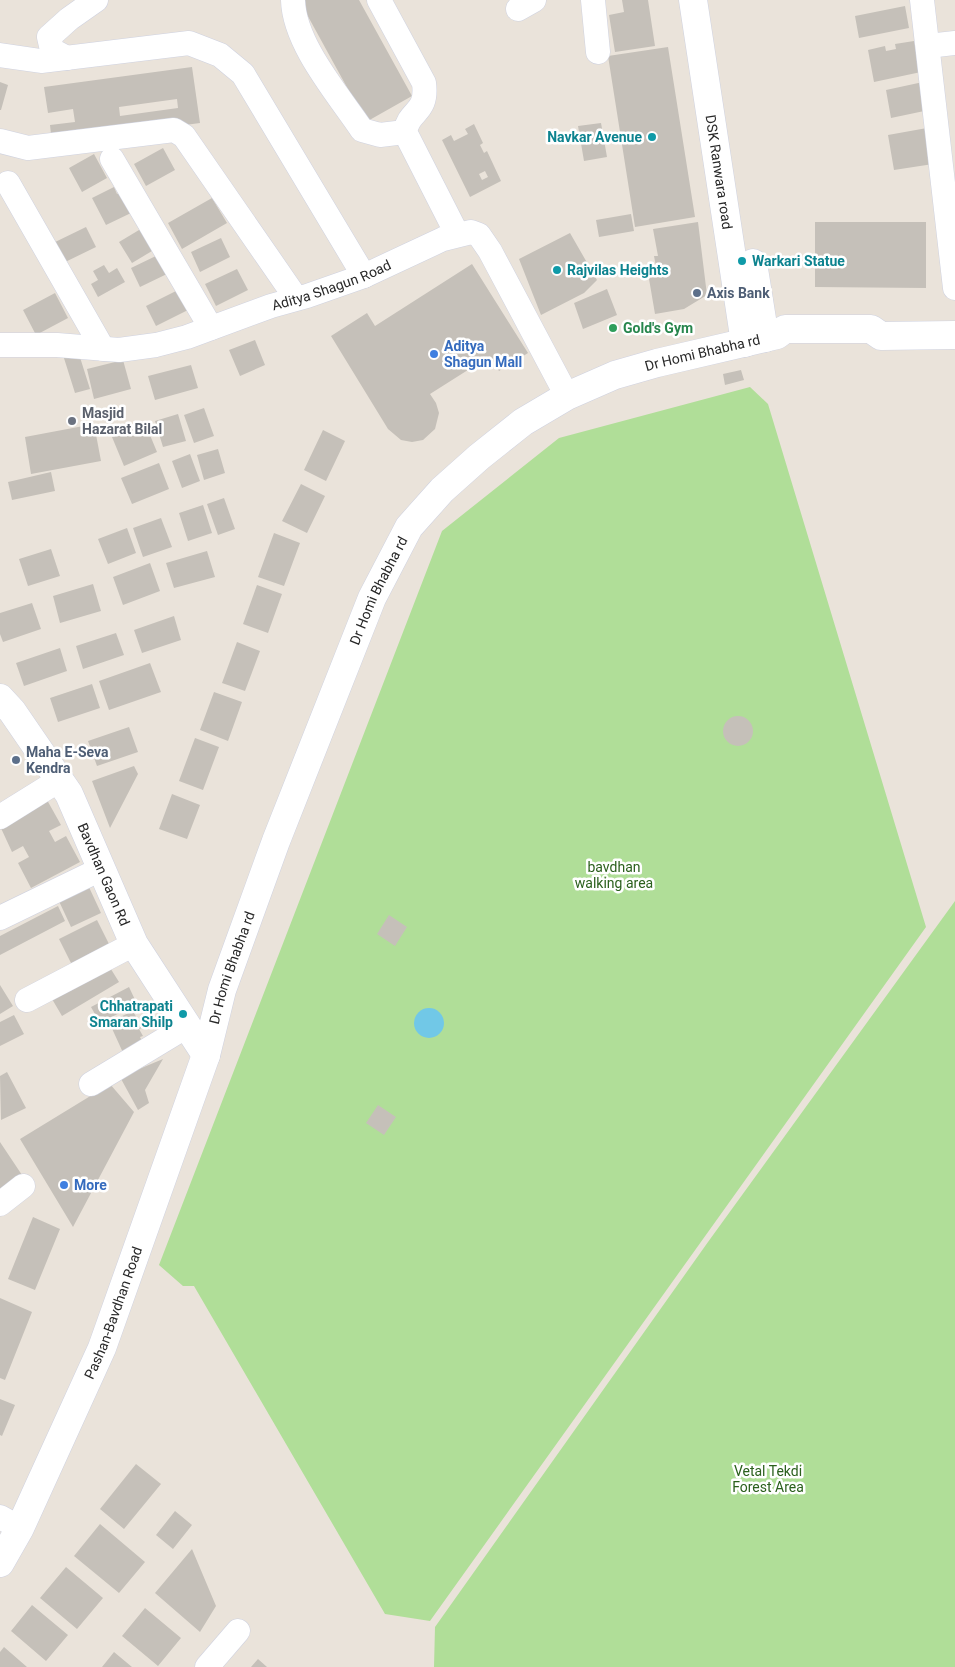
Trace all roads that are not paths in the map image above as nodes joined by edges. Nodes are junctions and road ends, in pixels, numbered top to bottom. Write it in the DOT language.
graph roads {
  1 [pos="96,0"];
  2 [pos="293,0"];
  3 [pos="379,0"];
  4 [pos="593,0"];
  5 [pos="693,0"];
  6 [pos="712,0"];
  7 [pos="922,0"];
  8 [pos="955,43"];
  9 [pos="928,46"];
  10 [pos="598,52"];
  11 [pos="0,55"];
  12 [pos="67,58"];
  13 [pos="405,132"];
  14 [pos="0,141"];
  15 [pos="112,159"];
  16 [pos="8,183"];
  17 [pos="457,234"];
  18 [pos="745,272"];
  19 [pos="364,276"];
  20 [pos="955,288"];
  21 [pos="296,298"];
  22 [pos="211,328"];
  23 [pos="955,335"];
  24 [pos="763,338"];
  25 [pos="0,345"];
  26 [pos="103,349"];
  27 [pos="567,396"];
  28 [pos="0,698"];
  29 [pos="61,779"];
  30 [pos="0,817"];
  31 [pos="101,869"];
  32 [pos="0,918"];
  33 [pos="134,944"];
  34 [pos="27,1000"];
  35 [pos="187,1026"];
  36 [pos="206,1055"];
  37 [pos="92,1084"];
  38 [pos="22,1186"];
  39 [pos="0,1204"];
  40 [pos="10,1522"];
  41 [pos="0,1563"];
  42 [pos="238,1631"];
  43 [pos="208,1667"];
  1 -- 12 [label="street"];
  2 -- 13 [label="street"];
  3 -- 13 [label="street"];
  4 -- 10 [label="street"];
  5 -- 18 [label="main road, DSK Ranwara road"];
  6 -- 18 [label="main road, DSK Ranwara road"];
  7 -- 9 [label="street"];
  8 -- 9 [label="street"];
  9 -- 20 [label="street"];
  11 -- 12 [label="street"];
  12 -- 19 [label="street"];
  13 -- 17 [label="street"];
  14 -- 21 [label="street"];
  15 -- 22 [label="street"];
  16 -- 26 [label="street"];
  17 -- 19 [label="street, Aditya Shagun Road"];
  17 -- 27 [label="street"];
  18 -- 24 [label="main road, DSK Ranwara road"];
  19 -- 21 [label="street, Aditya Shagun Road"];
  21 -- 22 [label="street, Aditya Shagun Road"];
  22 -- 26 [label="street, Aditya Shagun Road"];
  23 -- 24 [label="main road"];
  24 -- 27 [label="main road, Dr Homi Bhabha rd"];
  25 -- 26 [label="street, Aditya Shagun Road"];
  27 -- 36 [label="main road, Dr Homi Bhabha rd"];
  28 -- 29 [label="main road, Bavdhan Gaon Rd"];
  29 -- 30 [label="street"];
  29 -- 31 [label="main road, Bavdhan Gaon Rd"];
  31 -- 32 [label="street"];
  31 -- 33 [label="main road, Bavdhan Gaon Rd"];
  33 -- 34 [label="street"];
  33 -- 35 [label="main road, Bavdhan Gaon Rd"];
  35 -- 36 [label="main road, Bavdhan Gaon Rd"];
  35 -- 37 [label="street"];
  36 -- 40 [label="main road, Pashan-Bavdhan Road"];
  38 -- 39 [label="street"];
  40 -- 41 [label="main road, Pashan-Bavdhan Road"];
  42 -- 43 [label="street"];
}
